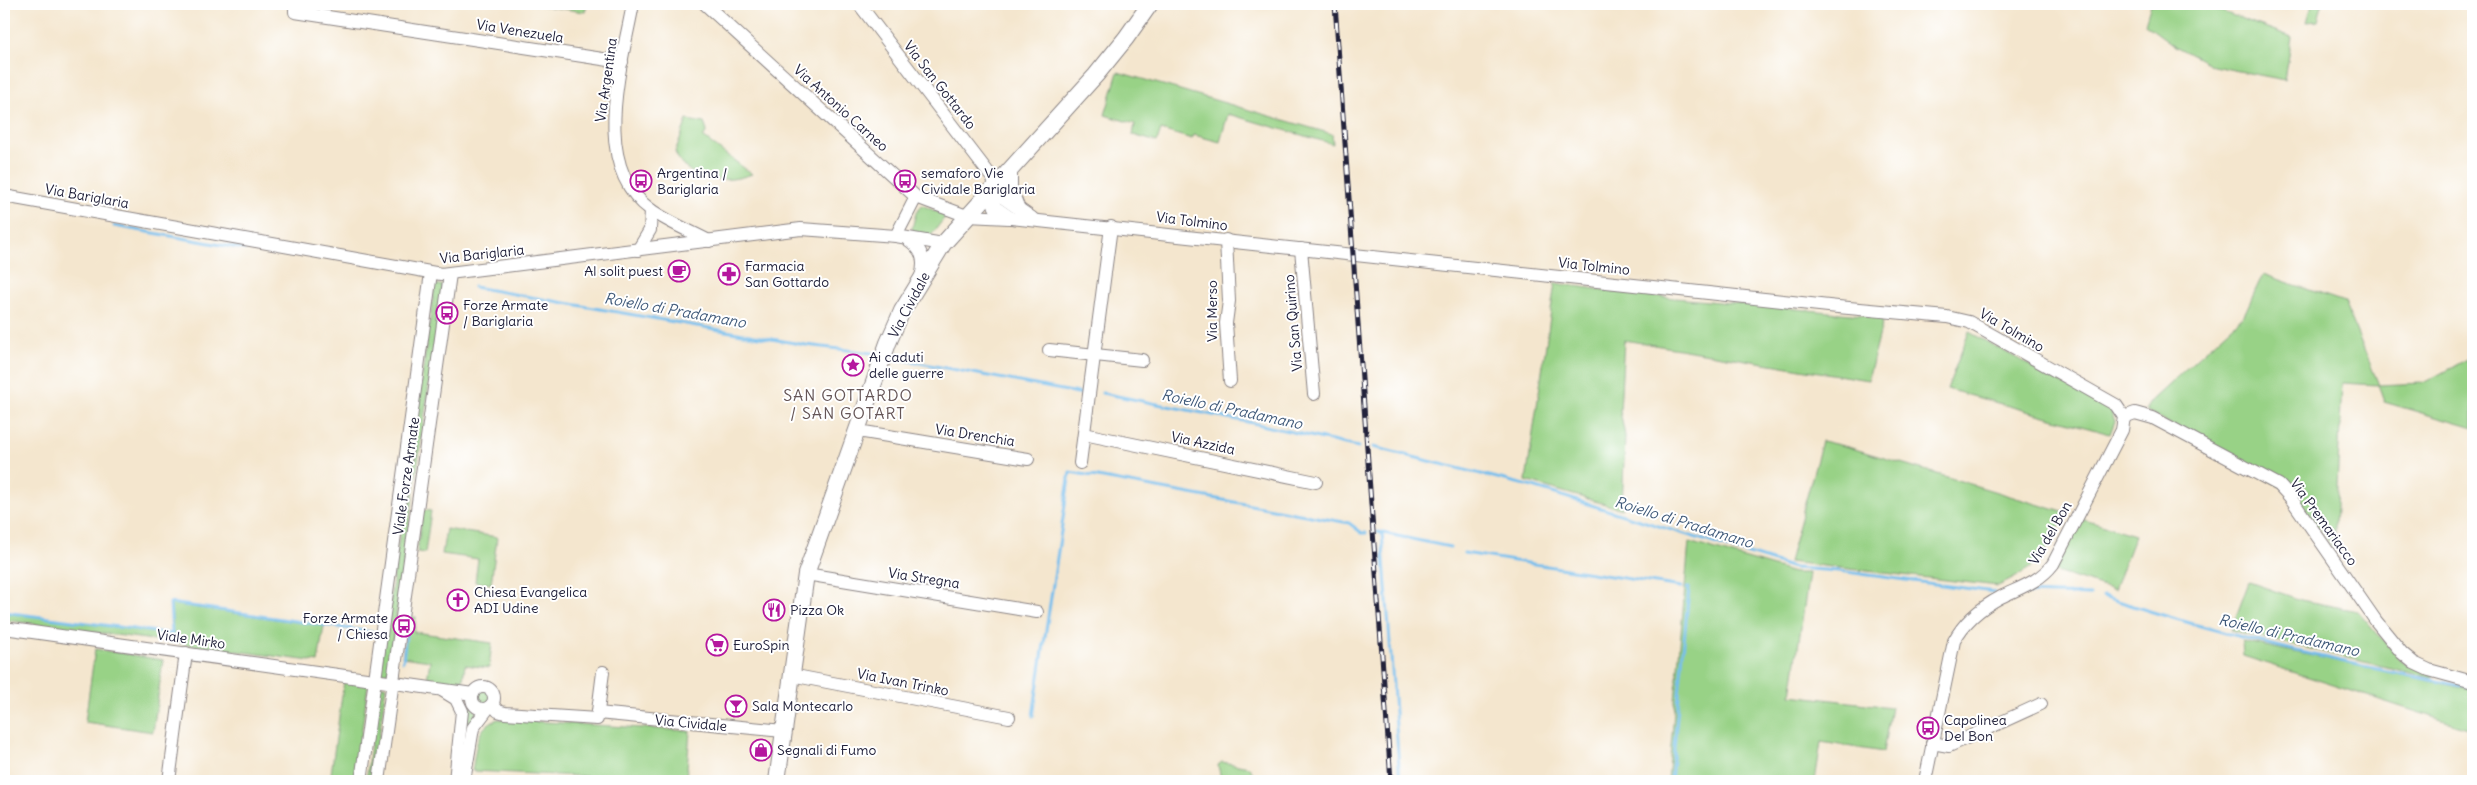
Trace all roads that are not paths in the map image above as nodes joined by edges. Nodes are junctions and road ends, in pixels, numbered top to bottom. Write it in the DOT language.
graph roads {
  1 [pos="633,4"];
  2 [pos="705,4"];
  3 [pos="859,4"];
  4 [pos="1150,4"];
  5 [pos="295,8"];
  6 [pos="622,62"];
  7 [pos="1012,170"];
  8 [pos="994,188"];
  9 [pos="4,196"];
  10 [pos="916,197"];
  11 [pos="651,210"];
  12 [pos="1016,215"];
  13 [pos="967,216"];
  14 [pos="673,222"];
  15 [pos="1111,227"];
  16 [pos="650,230"];
  17 [pos="901,238"];
  18 [pos="1226,240"];
  19 [pos="709,241"];
  20 [pos="944,244"];
  21 [pos="665,248"];
  22 [pos="1301,249"];
  23 [pos="638,250"];
  24 [pos="431,273"];
  25 [pos="450,274"];
  26 [pos="921,278"];
  27 [pos="1049,350"];
  28 [pos="1094,355"];
  29 [pos="1142,360"];
  30 [pos="1230,381"];
  31 [pos="1314,394"];
  32 [pos="2124,416"];
  33 [pos="858,431"];
  34 [pos="1084,434"];
  35 [pos="1028,459"];
  36 [pos="1080,463"];
  37 [pos="1316,482"];
  38 [pos="806,574"];
  39 [pos="1037,612"];
  40 [pos="4,628"];
  41 [pos="186,653"];
  42 [pos="604,672"];
  43 [pos="791,675"];
  44 [pos="375,679"];
  45 [pos="393,682"];
  46 [pos="2473,682"];
  47 [pos="439,689"];
  48 [pos="2041,704"];
  49 [pos="491,705"];
  50 [pos="598,713"];
  51 [pos="1009,717"];
  52 [pos="783,731"];
  53 [pos="1932,743"];
  54 [pos="168,781"];
  55 [pos="361,781"];
  56 [pos="379,781"];
  57 [pos="455,781"];
  58 [pos="464,781"];
  59 [pos="776,781"];
  60 [pos="1925,781"];
  1 -- 6 [label="street, Via Argentina"];
  2 -- 10 [label="street, Via Antonio Carneo"];
  3 -- 8 [label="street, Via San Gottardo"];
  4 -- 7 [label="main road, Via Cividale"];
  5 -- 6 [label="street, Via Venezuela"];
  6 -- 11 [label="street, Via Argentina"];
  7 -- 8 [label="main road, Via Cividale"];
  7 -- 12 [label="street"];
  8 -- 12 [label="street, Via Tolmino"];
  8 -- 13 [label="main road, Via Cividale"];
  9 -- 24 [label="street, Via Bariglaria"];
  10 -- 13 [label="street, Via Antonio Carneo"];
  10 -- 17 [label="street"];
  11 -- 14 [label="street, Via Argentina"];
  11 -- 16 [label="street"];
  12 -- 13 [label="street, Via Tolmino"];
  12 -- 15 [label="street, Via Tolmino"];
  13 -- 20 [label="main road, Via Cividale"];
  14 -- 19 [label="street, Via Argentina"];
  14 -- 21 [label="street"];
  15 -- 18 [label="street, Via Tolmino"];
  15 -- 28 [label="street"];
  16 -- 21 [label="street"];
  16 -- 23 [label="street"];
  17 -- 19 [label="street, Via Bariglaria"];
  17 -- 20 [label="street, Via Bariglaria"];
  17 -- 26 [label="street"];
  18 -- 22 [label="street, Via Tolmino"];
  18 -- 30 [label="street, Via Merso"];
  19 -- 21 [label="street, Via Bariglaria"];
  20 -- 26 [label="main road, Via Cividale"];
  21 -- 23 [label="street, Via Bariglaria"];
  22 -- 31 [label="street, Via San Quirino"];
  22 -- 32 [label="street, Via Tolmino"];
  23 -- 25 [label="street, Via Bariglaria"];
  24 -- 25 [label="street, Via Bariglaria"];
  24 -- 44 [label="street, Viale Forze Armate"];
  25 -- 45 [label="street, Viale Forze Armate"];
  26 -- 33 [label="main road, Via Cividale"];
  27 -- 28 [label="street"];
  28 -- 29 [label="street"];
  28 -- 34 [label="street"];
  32 -- 46 [label="street, Via Premariacco"];
  32 -- 53 [label="street, Via del Bon"];
  33 -- 35 [label="street, Via Drenchia"];
  33 -- 38 [label="main road, Via Cividale"];
  34 -- 36 [label="street"];
  34 -- 37 [label="street, Via Azzida"];
  38 -- 39 [label="street, Via Stregna"];
  38 -- 43 [label="main road, Via Cividale"];
  40 -- 41 [label="street, Viale Mirko"];
  41 -- 44 [label="street, Viale Mirko"];
  41 -- 54 [label="street"];
  42 -- 50 [label="street"];
  43 -- 51 [label="street, Via Ivan Trinko"];
  43 -- 52 [label="main road, Via Cividale"];
  44 -- 45 [label="street"];
  44 -- 55 [label="street, Viale Forze Armate"];
  45 -- 47 [label="street"];
  45 -- 56 [label="street, Viale Forze Armate"];
  47 -- 49 [label="street"];
  47 -- 57 [label="street"];
  48 -- 53 [label="street"];
  49 -- 50 [label="street, Via Cividale"];
  49 -- 58 [label="street"];
  50 -- 52 [label="street, Via Cividale"];
  52 -- 59 [label="main road, Via Cividale"];
  53 -- 60 [label="street, Via del Bon"];
}
